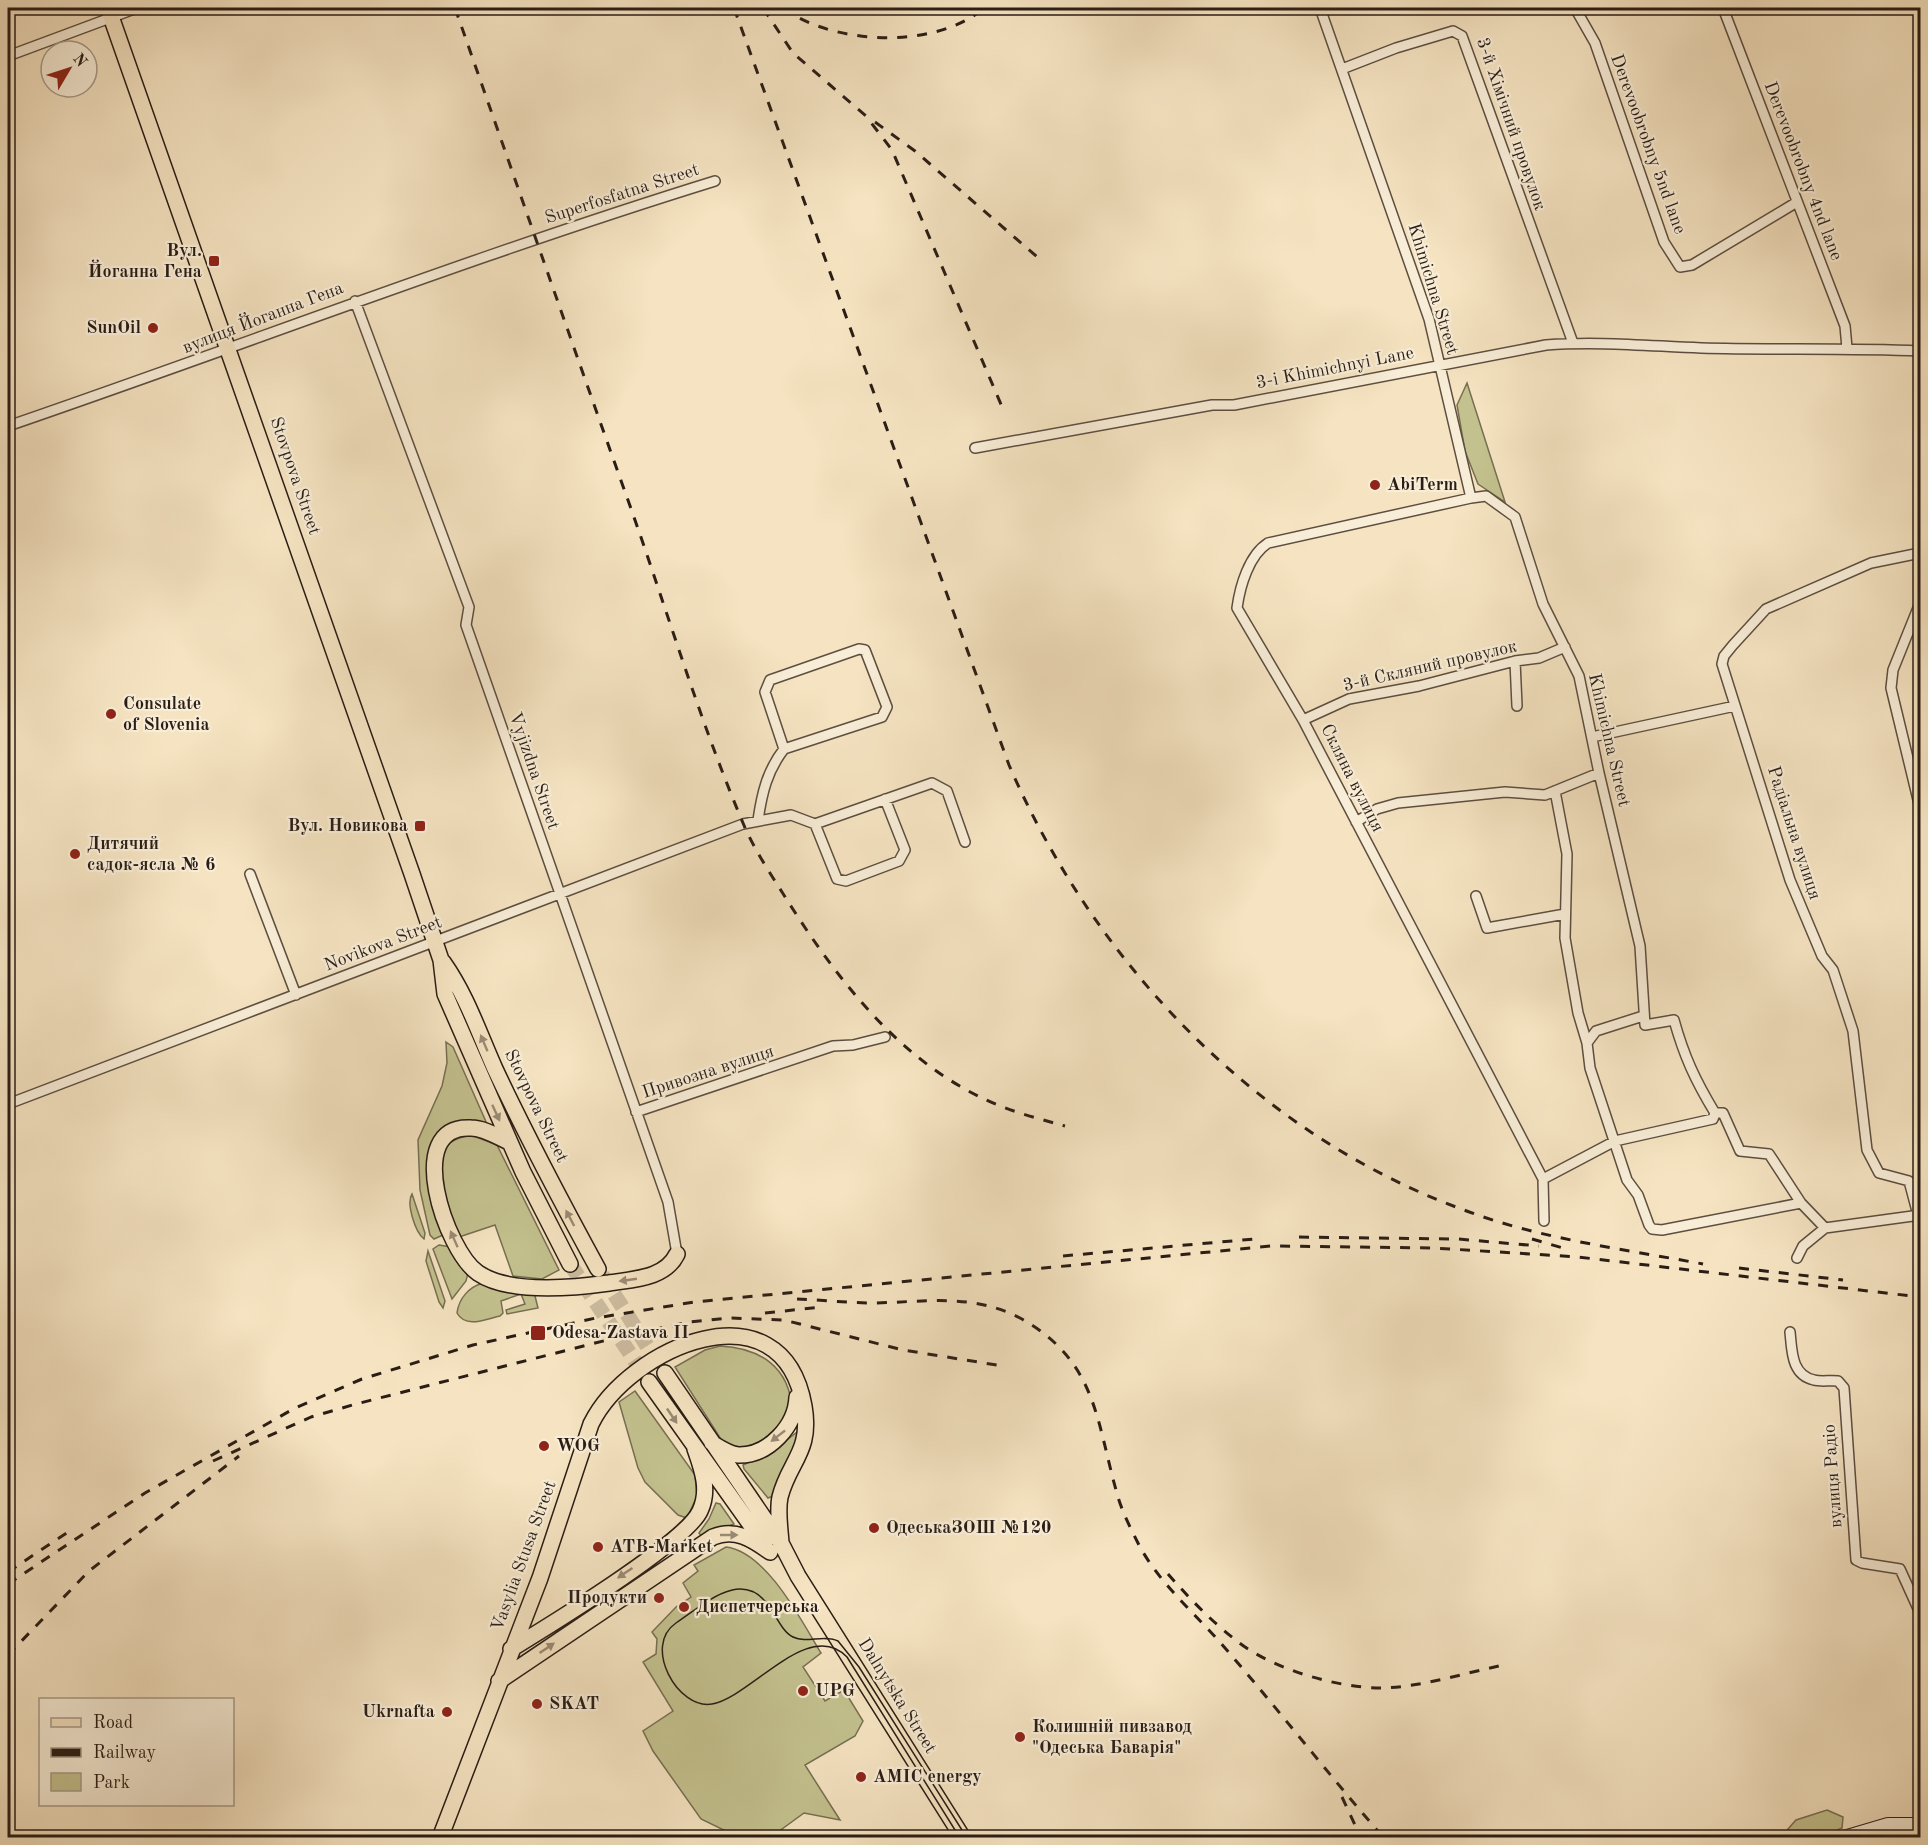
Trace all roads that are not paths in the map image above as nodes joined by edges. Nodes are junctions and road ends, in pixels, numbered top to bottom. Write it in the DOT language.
graph roads {
  1 [pos="137,8"];
  2 [pos="1320,8"];
  3 [pos="1575,8"];
  4 [pos="1723,8"];
  5 [pos="110,12"];
  6 [pos="8,56"];
  7 [pos="1342,69"];
  8 [pos="716,182"];
  9 [pos="1797,202"];
  10 [pos="534,239"];
  11 [pos="355,302"];
  12 [pos="1573,343"];
  13 [pos="1847,348"];
  14 [pos="230,350"];
  15 [pos="1920,351"];
  16 [pos="1440,365"];
  17 [pos="8,426"];
  18 [pos="975,448"];
  19 [pos="1472,498"];
  20 [pos="1920,553"];
  21 [pos="1920,603"];
  22 [pos="1565,647"];
  23 [pos="1515,661"];
  24 [pos="1517,706"];
  25 [pos="1734,706"];
  26 [pos="1303,720"];
  27 [pos="1592,737"];
  28 [pos="784,749"];
  29 [pos="1599,773"];
  30 [pos="1555,791"];
  31 [pos="885,799"];
  32 [pos="1920,808"];
  33 [pos="758,820"];
  34 [pos="1356,822"];
  35 [pos="815,824"];
  36 [pos="965,842"];
  37 [pos="250,874"];
  38 [pos="559,893"];
  39 [pos="1476,896"];
  40 [pos="1565,914"];
  41 [pos="435,941"];
  42 [pos="441,960"];
  43 [pos="296,995"];
  44 [pos="1643,1016"];
  45 [pos="885,1037"];
  46 [pos="1587,1043"];
  47 [pos="8,1104"];
  48 [pos="636,1112"];
  49 [pos="1715,1113"];
  50 [pos="1615,1141"];
  51 [pos="509,1142"];
  52 [pos="1543,1179"];
  53 [pos="1801,1203"];
  54 [pos="1919,1215"];
  55 [pos="1544,1221"];
  56 [pos="1825,1228"];
  57 [pos="677,1254"];
  58 [pos="1797,1257"];
  59 [pos="570,1264"];
  60 [pos="598,1269"];
  61 [pos="1790,1332"];
  62 [pos="665,1373"];
  63 [pos="649,1382"];
  64 [pos="797,1385"];
  65 [pos="708,1440"];
  66 [pos="694,1449"];
  67 [pos="776,1547"];
  68 [pos="1920,1613"];
  69 [pos="511,1648"];
  70 [pos="499,1681"];
  71 [pos="1920,1825"];
  72 [pos="440,1838"];
  73 [pos="963,1838"];
  74 [pos="1844,1838"];
  1 -- 5 [label="street"];
  2 -- 7 [label="street, Khimichna Street"];
  3 -- 9 [label="street, Derevoobrobny 5nd lane"];
  4 -- 9 [label="street, Derevoobrobny 4nd lane"];
  5 -- 6 [label="street"];
  5 -- 14 [label="main road, Stovpova Street"];
  7 -- 12 [label="street, 3-й Хімічний провулок"];
  7 -- 16 [label="street, Khimichna Street"];
  8 -- 10 [label="street, Superfosfatna Street"];
  9 -- 13 [label="street, Derevoobrobny 4nd lane"];
  10 -- 11 [label="street, вулиця Йоганна Гена"];
  11 -- 14 [label="street, вулиця Йоганна Гена"];
  11 -- 38 [label="street, Vyjizdna Street"];
  12 -- 13 [label="street, 3-i Khimichnyi Lane"];
  12 -- 16 [label="street, 3-i Khimichnyi Lane"];
  13 -- 15 [label="street, 3-i Khimichnyi Lane"];
  14 -- 17 [label="street, вулиця Йоганна Гена"];
  14 -- 41 [label="main road, Stovpova Street"];
  16 -- 18 [label="street, 3-i Khimichnyi Lane"];
  16 -- 19 [label="street, Khimichna Street"];
  19 -- 22 [label="street, Khimichna Street"];
  19 -- 26 [label="street, Скляна вулиця"];
  20 -- 25 [label="street, Радіальна вулиця"];
  21 -- 32 [label="street"];
  22 -- 23 [label="street, 3-й Скляний провулок"];
  22 -- 27 [label="street, Khimichna Street"];
  23 -- 24 [label="street"];
  23 -- 26 [label="street, 3-й Скляний провулок"];
  25 -- 27 [label="street"];
  25 -- 54 [label="street, Радіальна вулиця"];
  26 -- 34 [label="street, Скляна вулиця"];
  27 -- 29 [label="street, Khimichna Street"];
  28 -- 28 [label="street"];
  28 -- 33 [label="street"];
  29 -- 30 [label="street"];
  29 -- 44 [label="street, Khimichna Street"];
  30 -- 34 [label="street"];
  30 -- 40 [label="street"];
  31 -- 35 [label="street"];
  31 -- 35 [label="street"];
  31 -- 36 [label="street"];
  33 -- 35 [label="street, Novikova Street"];
  33 -- 38 [label="street, Novikova Street"];
  34 -- 52 [label="street, Скляна вулиця"];
  37 -- 43 [label="street"];
  38 -- 41 [label="street, Novikova Street"];
  38 -- 48 [label="street, Vyjizdna Street"];
  39 -- 40 [label="street"];
  40 -- 46 [label="street"];
  41 -- 42 [label="main road, Stovpova Street"];
  41 -- 43 [label="street, Novikova Street"];
  42 -- 51 [label="main road, Stovpova Street, one-way"];
  60 -- 42 [label="main road, Stovpova Street, one-way"];
  43 -- 47 [label="street, Novikova Street"];
  44 -- 46 [label="street"];
  44 -- 49 [label="street"];
  45 -- 48 [label="street, Привозна вулиця"];
  46 -- 50 [label="street"];
  48 -- 57 [label="street, Vyjizdna Street"];
  49 -- 50 [label="street"];
  49 -- 53 [label="street"];
  50 -- 52 [label="street"];
  50 -- 53 [label="street"];
  57 -- 51 [label="main road, one-way"];
  51 -- 59 [label="main road, Stovpova Street"];
  52 -- 55 [label="street, Скляна вулиця"];
  53 -- 56 [label="street"];
  54 -- 56 [label="street"];
  56 -- 58 [label="street"];
  61 -- 68 [label="street, вулиця Радіо"];
  62 -- 65 [label="main road, Dalnytska Street"];
  63 -- 66 [label="main road, Dalnytska Street, one-way"];
  64 -- 65 [label="main road, one-way"];
  64 -- 67 [label="main road, Vasylia Stusa Street"];
  64 -- 69 [label="main road, Vasylia Stusa Street"];
  65 -- 67 [label="main road, Dalnytska Street"];
  66 -- 67 [label="main road, Dalnytska Street"];
  66 -- 69 [label="main road, one-way"];
  70 -- 67 [label="main road, one-way"];
  67 -- 73 [label="main road, Dalnytska Street"];
  69 -- 70 [label="main road, Vasylia Stusa Street"];
  70 -- 72 [label="main road, Vasylia Stusa Street"];
  71 -- 74 [label="main road"];
}
